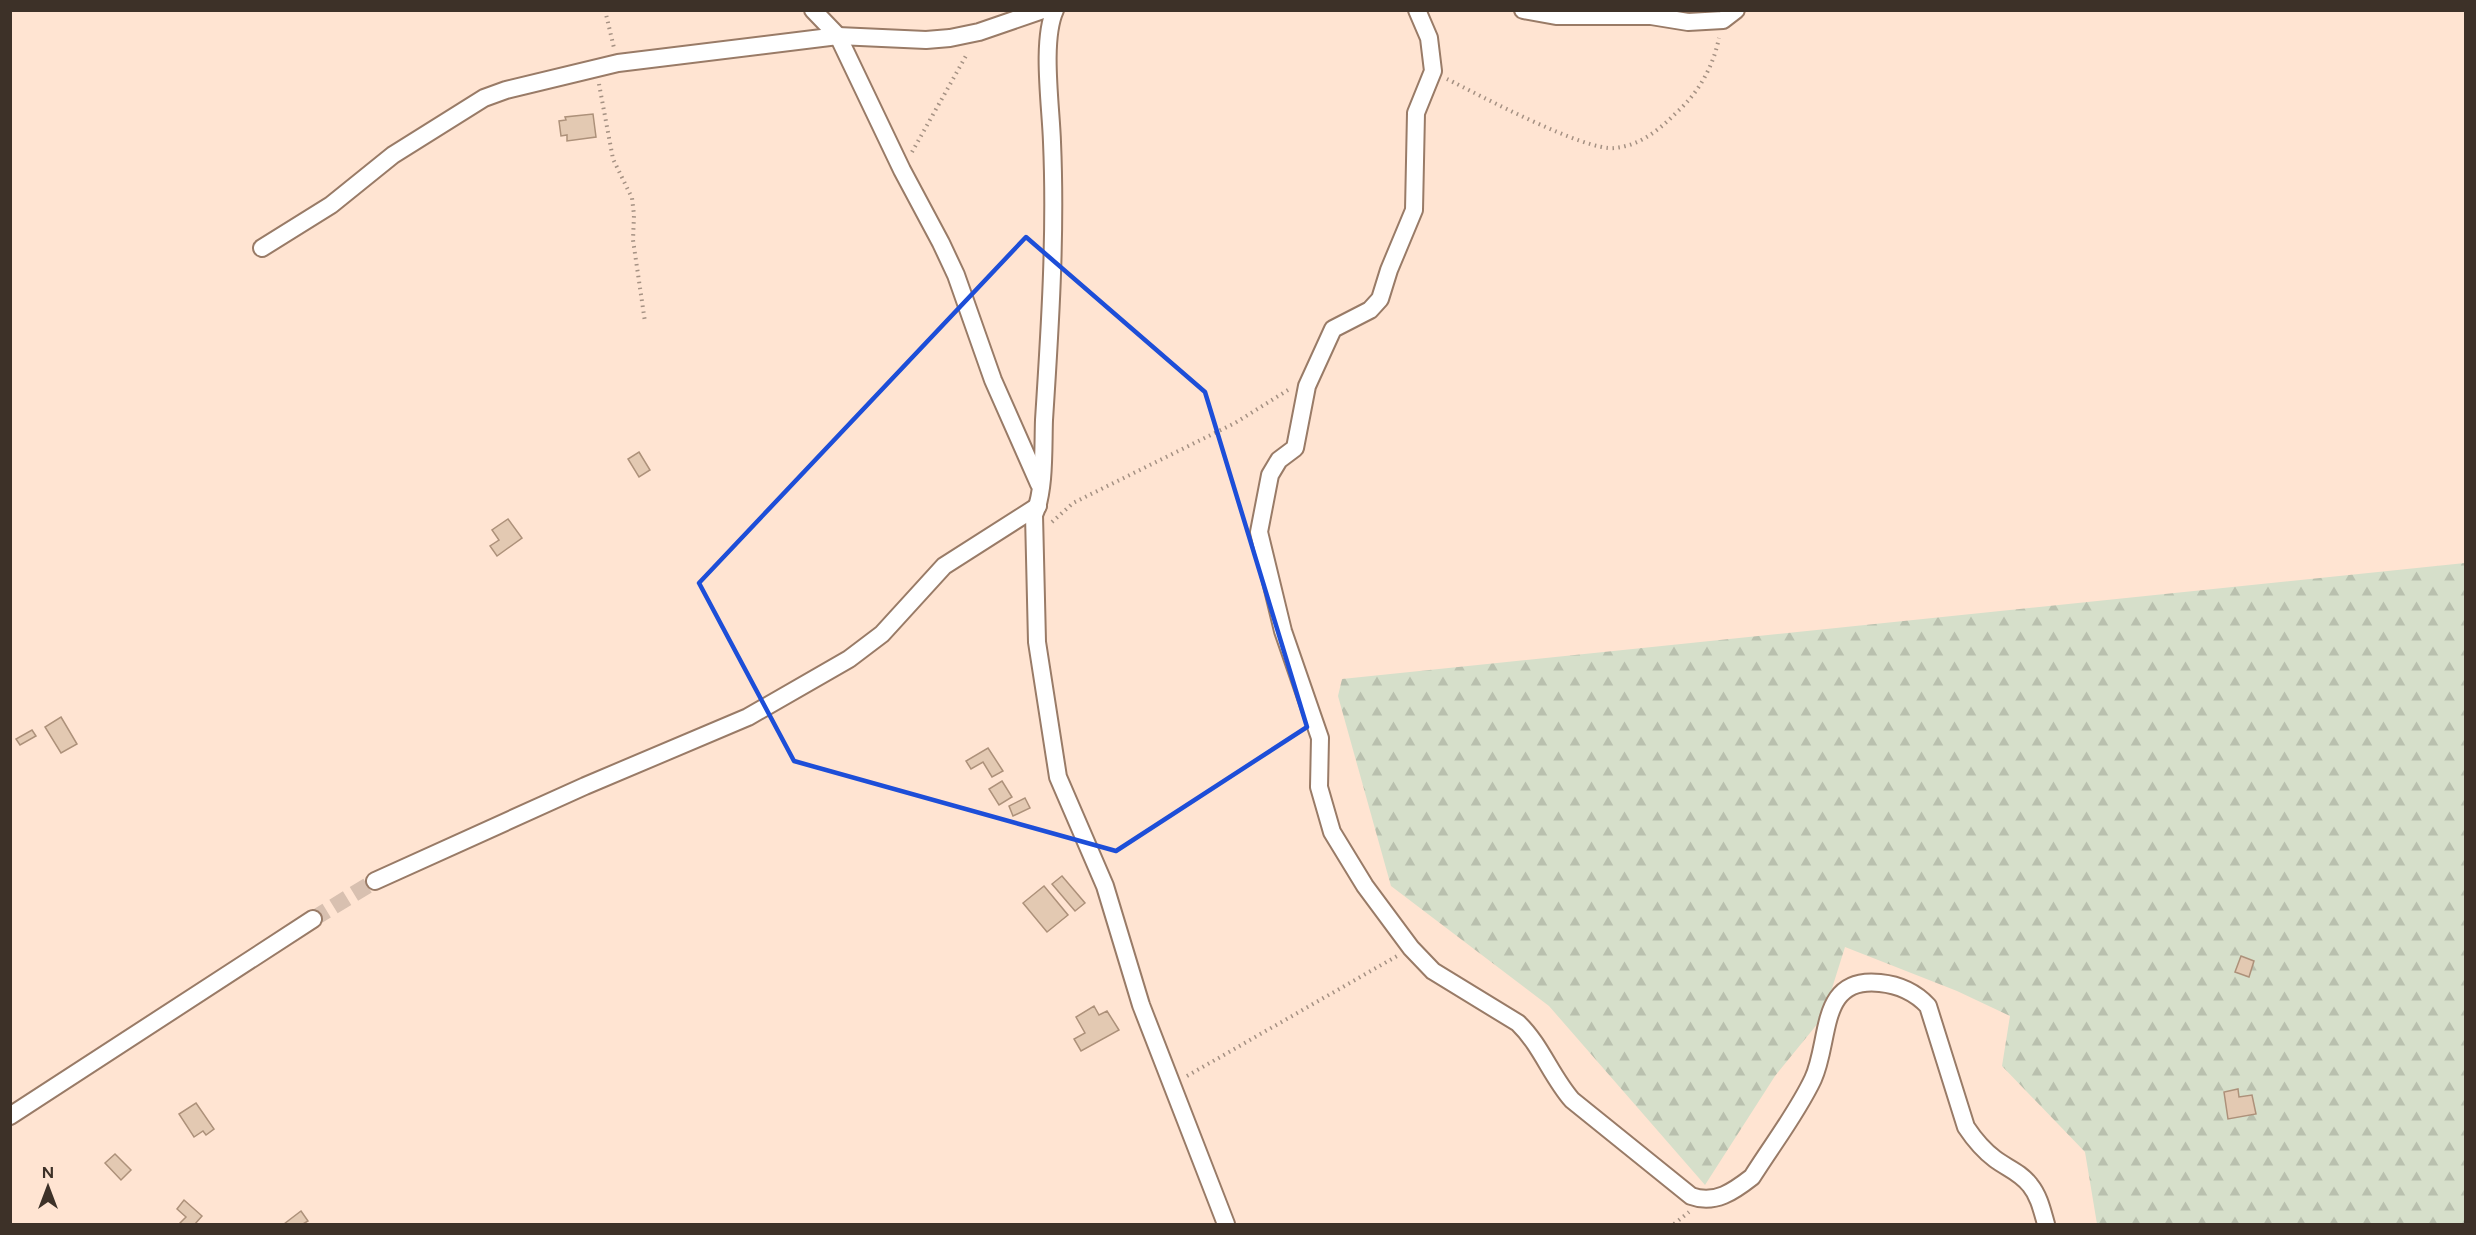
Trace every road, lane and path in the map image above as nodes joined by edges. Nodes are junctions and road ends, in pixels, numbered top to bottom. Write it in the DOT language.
graph roads {
  1 [pos="605,10"];
  2 [pos="813,10"];
  3 [pos="1043,10"];
  4 [pos="1055,10"];
  5 [pos="1417,10"];
  6 [pos="1523,10"];
  7 [pos="1730,15"];
  8 [pos="979,32"];
  9 [pos="838,36"];
  10 [pos="618,63"];
  11 [pos="595,67"];
  12 [pos="1433,71"];
  13 [pos="902,170"];
  14 [pos="262,248"];
  15 [pos="645,322"];
  16 [pos="1311,375"];
  17 [pos="1040,485"];
  18 [pos="1038,506"];
  19 [pos="1034,544"];
  20 [pos="375,881"];
  21 [pos="313,919"];
  22 [pos="1411,948"];
  23 [pos="1173,1083"];
  24 [pos="10,1116"];
  25 [pos="1226,1224"];
  26 [pos="2046,1224"];
  1 -- 10 [label="path"];
  2 -- 9 [label="street"];
  3 -- 8 [label="street"];
  4 -- 17 [label="street"];
  5 -- 12 [label="street"];
  6 -- 7 [label="street"];
  7 -- 12 [label="path"];
  8 -- 9 [label="street"];
  8 -- 13 [label="path"];
  9 -- 10 [label="street"];
  9 -- 13 [label="street"];
  10 -- 11 [label="street"];
  11 -- 14 [label="street"];
  11 -- 15 [label="path"];
  12 -- 16 [label="street"];
  13 -- 17 [label="street"];
  16 -- 19 [label="path"];
  16 -- 22 [label="street"];
  17 -- 18 [label="street"];
  18 -- 19 [label="street"];
  18 -- 20 [label="street"];
  19 -- 23 [label="street"];
  21 -- 24 [label="street"];
  22 -- 23 [label="path"];
  22 -- 26 [label="street"];
  23 -- 25 [label="street"];
}
